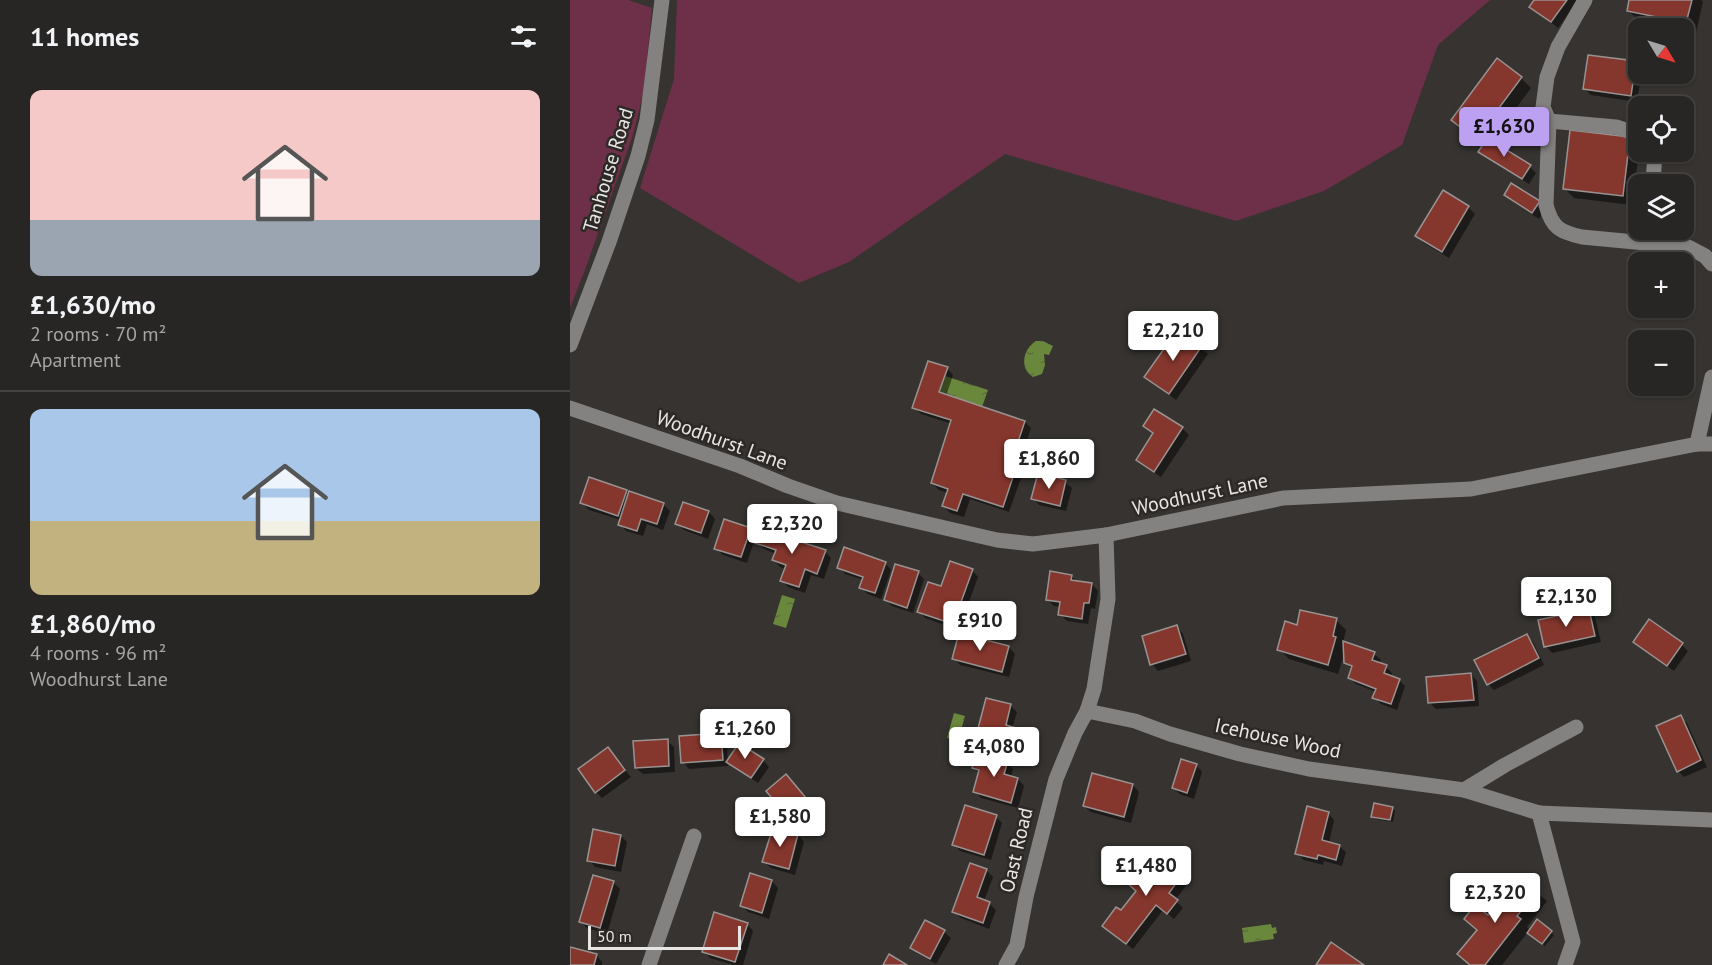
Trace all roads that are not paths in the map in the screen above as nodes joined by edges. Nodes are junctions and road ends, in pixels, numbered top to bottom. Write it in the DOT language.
graph roads {
  1 [pos="662,0"];
  2 [pos="1585,0"];
  3 [pos="1549,121"];
  4 [pos="1628,131"];
  5 [pos="1712,264"];
  6 [pos="570,345"];
  7 [pos="1712,378"];
  8 [pos="570,408"];
  9 [pos="1705,444"];
  10 [pos="1106,535"];
  11 [pos="1087,711"];
  12 [pos="1576,727"];
  13 [pos="1464,790"];
  14 [pos="1539,813"];
  15 [pos="1712,820"];
  16 [pos="694,836"];
  17 [pos="649,965"];
  18 [pos="1006,965"];
  19 [pos="1564,965"];
  1 -- 6 [label="street, Tanhouse Road"];
  2 -- 3 [label="street"];
  3 -- 4 [label="street"];
  3 -- 5 [label="street"];
  7 -- 9 [label="street"];
  8 -- 10 [label="street, Woodhurst Lane"];
  9 -- 10 [label="street, Woodhurst Lane"];
  10 -- 11 [label="street, Oast Road"];
  11 -- 13 [label="street, Icehouse Wood"];
  11 -- 18 [label="street, Oast Road"];
  12 -- 13 [label="street"];
  13 -- 14 [label="street, Icehouse Wood"];
  14 -- 15 [label="street, Icehouse Wood"];
  14 -- 19 [label="street"];
  16 -- 17 [label="street"];
}
